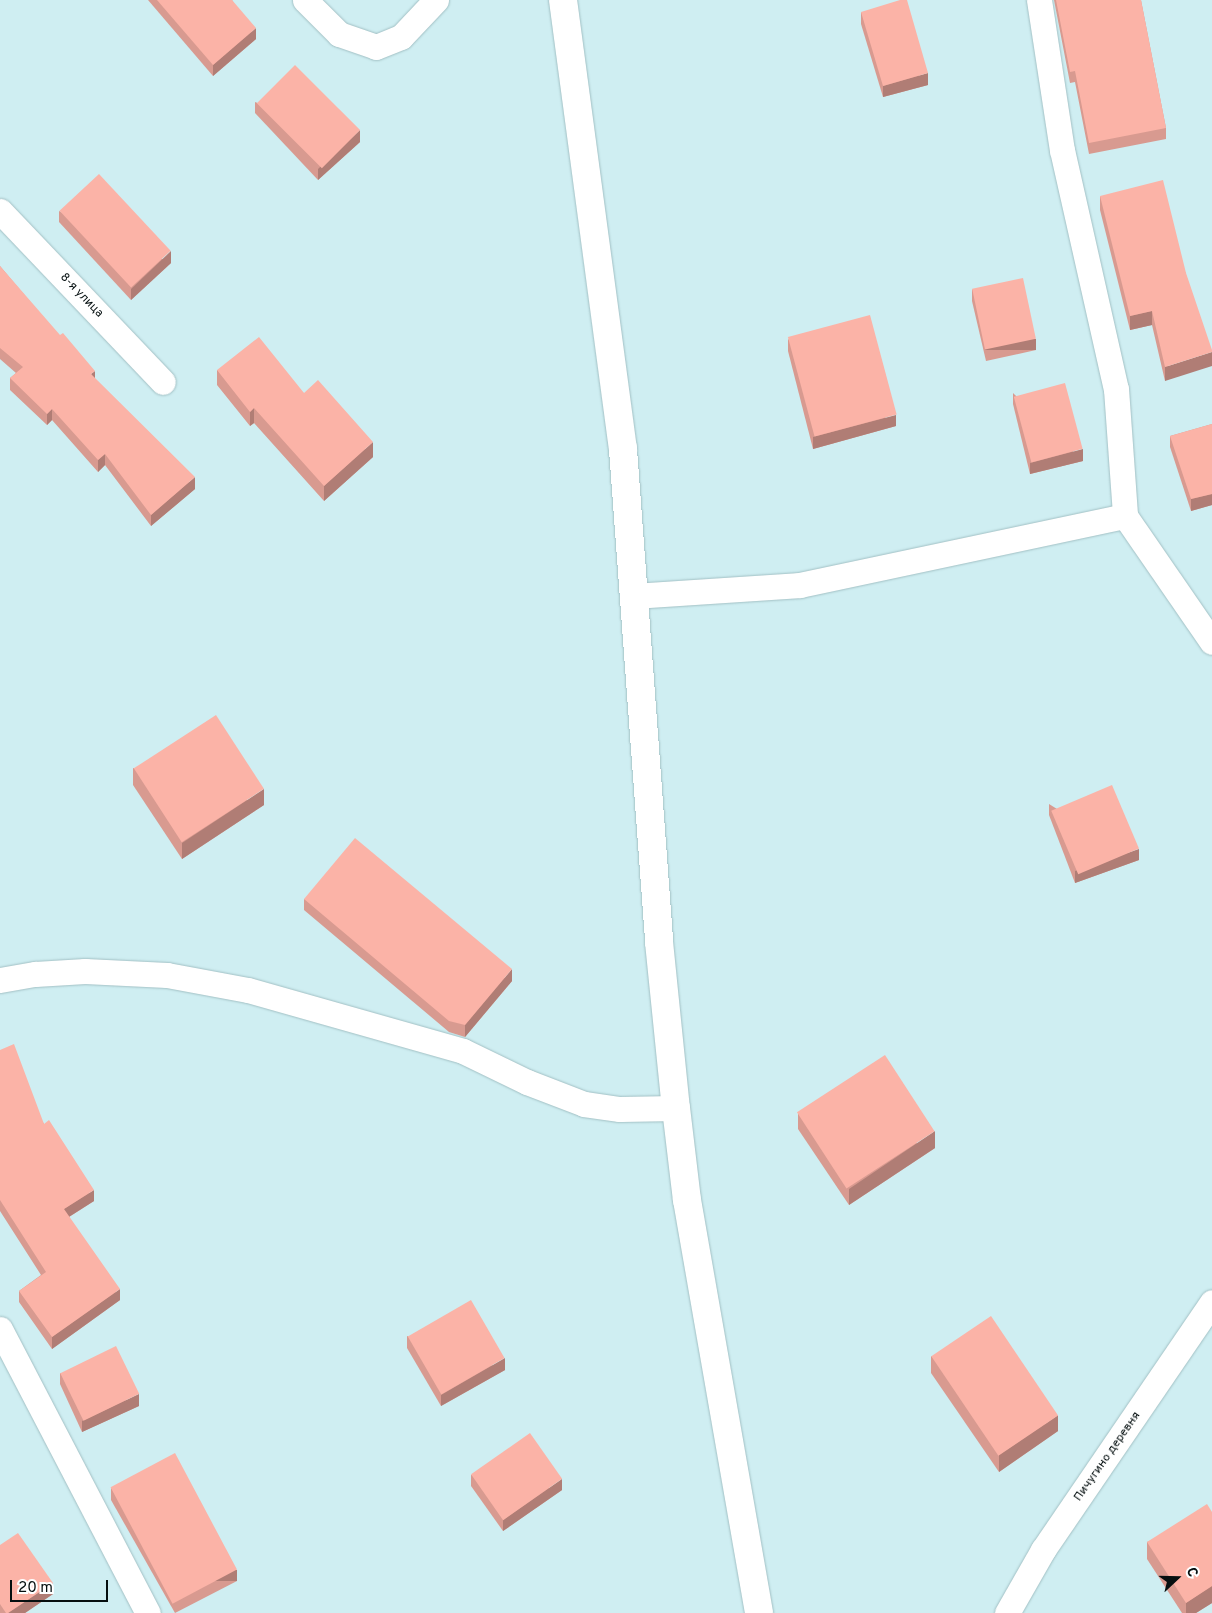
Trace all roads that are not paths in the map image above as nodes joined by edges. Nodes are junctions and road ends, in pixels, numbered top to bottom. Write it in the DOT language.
graph roads {
  1 [pos="305,0"];
  2 [pos="436,0"];
  3 [pos="563,0"];
  4 [pos="1039,0"];
  5 [pos="0,211"];
  6 [pos="163,382"];
  7 [pos="1125,516"];
  8 [pos="634,596"];
  9 [pos="1212,642"];
  10 [pos="0,980"];
  11 [pos="676,1108"];
  12 [pos="1212,1302"];
  13 [pos="0,1329"];
  14 [pos="148,1613"];
  15 [pos="759,1613"];
  16 [pos="1006,1613"];
  1 -- 2 [label="street"];
  3 -- 8 [label="street"];
  4 -- 7 [label="street"];
  5 -- 6 [label="street, 8-я улица"];
  7 -- 8 [label="street"];
  7 -- 9 [label="street"];
  8 -- 11 [label="street"];
  10 -- 11 [label="street"];
  11 -- 15 [label="street"];
  12 -- 16 [label="street, Пичугино деревня"];
  13 -- 14 [label="street"];
}
